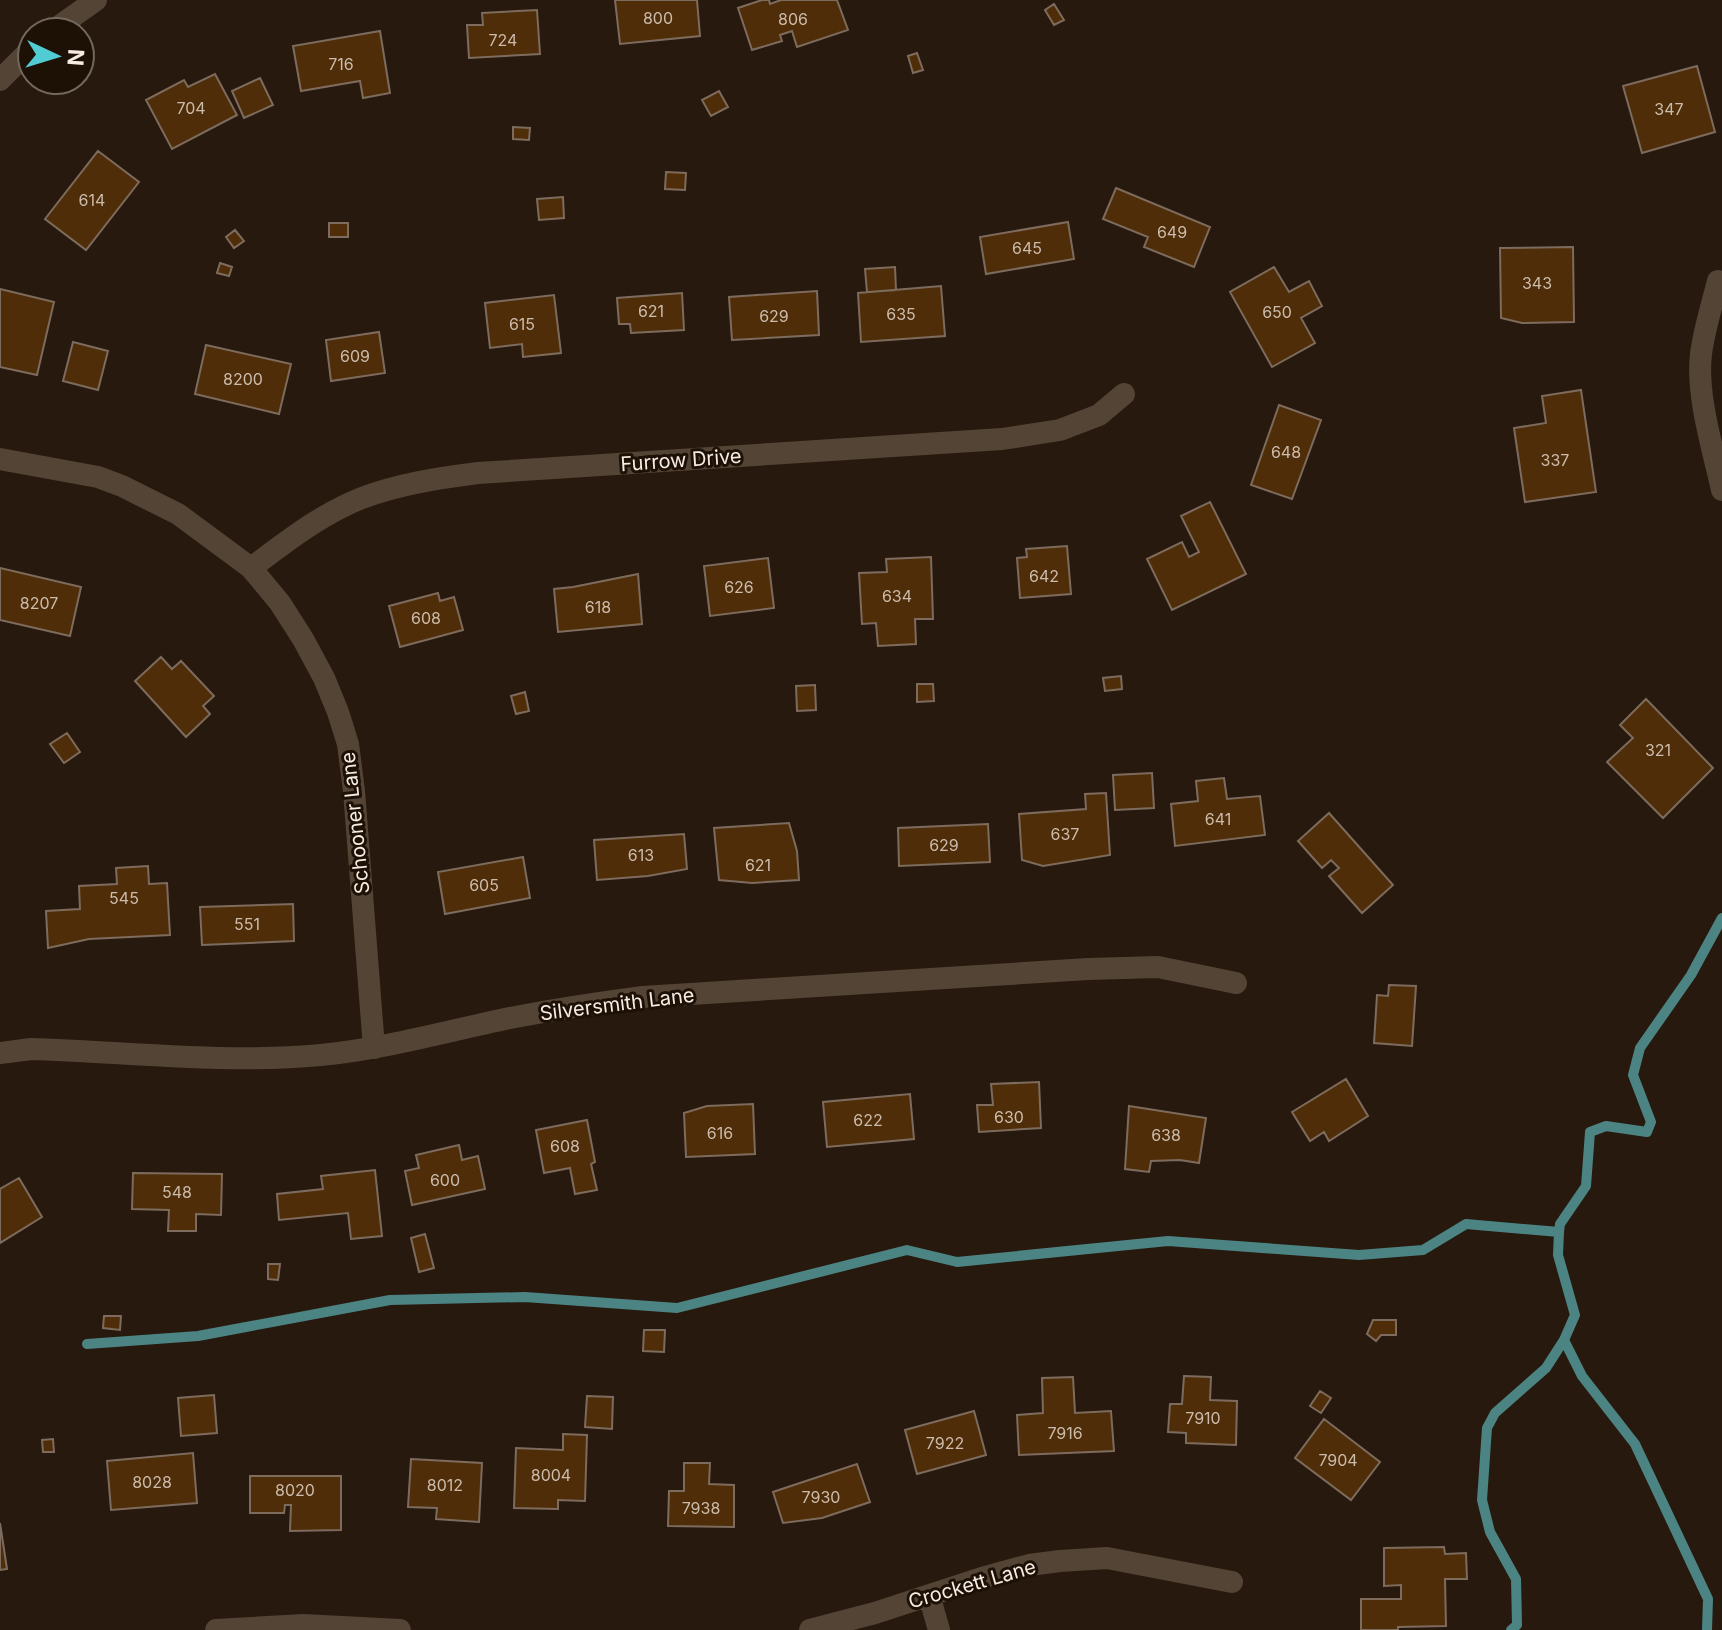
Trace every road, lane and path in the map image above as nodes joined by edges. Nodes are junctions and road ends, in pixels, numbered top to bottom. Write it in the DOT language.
graph roads {
  1 [pos="96,0"];
  2 [pos="74,16"];
  3 [pos="1718,281"];
  4 [pos="1124,394"];
  5 [pos="0,459"];
  6 [pos="1722,490"];
  7 [pos="251,568"];
  8 [pos="1236,983"];
  9 [pos="374,1048"];
  10 [pos="0,1053"];
  11 [pos="1232,1582"];
  12 [pos="929,1595"];
  13 [pos="216,1630"];
  14 [pos="400,1630"];
  15 [pos="810,1630"];
  16 [pos="939,1630"];
  1 -- 2 [label="street"];
  3 -- 6 [label="street"];
  4 -- 7 [label="street, Furrow Drive"];
  5 -- 7 [label="street, Schooner Lane"];
  7 -- 9 [label="street, Schooner Lane"];
  8 -- 9 [label="street, Silversmith Lane"];
  9 -- 10 [label="street, Silversmith Lane"];
  11 -- 12 [label="street, Crockett Lane"];
  12 -- 15 [label="street, Crockett Lane"];
  12 -- 16 [label="street"];
  13 -- 14 [label="street"];
}
